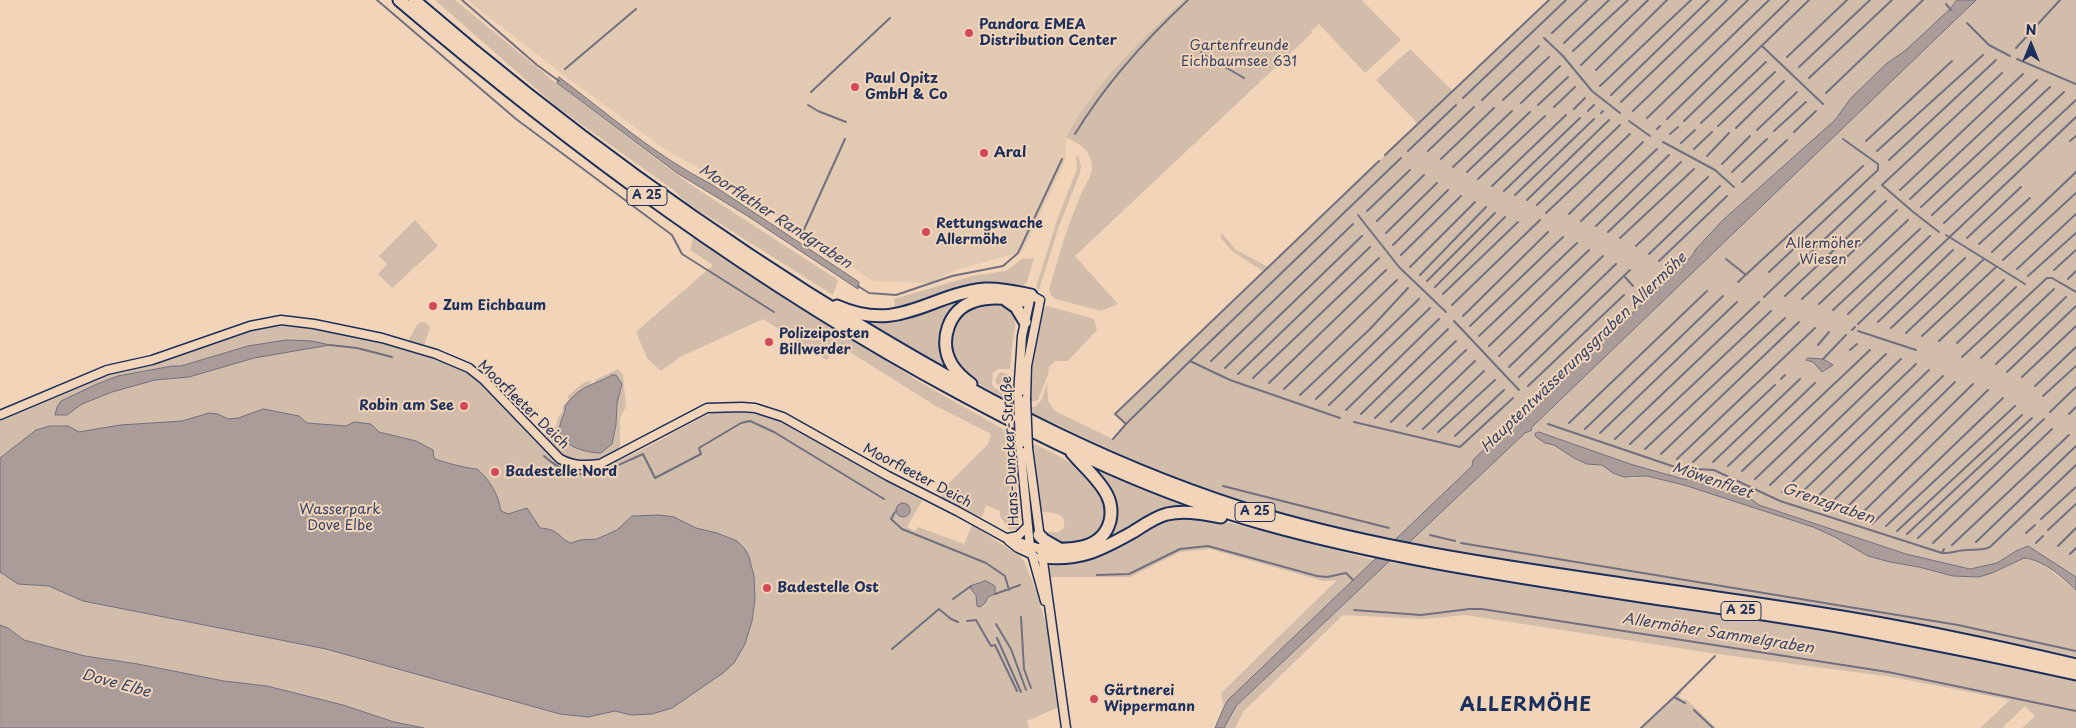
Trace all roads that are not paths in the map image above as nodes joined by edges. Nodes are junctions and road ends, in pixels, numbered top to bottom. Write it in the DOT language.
graph roads {
  1 [pos="399,0"];
  2 [pos="414,0"];
  3 [pos="797,287"];
  4 [pos="1002,299"];
  5 [pos="1033,299"];
  6 [pos="1025,322"];
  7 [pos="990,400"];
  8 [pos="0,415"];
  9 [pos="1071,451"];
  10 [pos="1260,523"];
  11 [pos="1028,526"];
  12 [pos="1039,535"];
  13 [pos="1006,538"];
  14 [pos="1372,546"];
  15 [pos="1062,550"];
  16 [pos="1036,552"];
  17 [pos="1409,553"];
  18 [pos="2076,665"];
  19 [pos="2076,674"];
  20 [pos="1066,728"];
  1 -- 9 [label="highway, A 25"];
  2 -- 3 [label="highway, A 25"];
  3 -- 5 [label="highway"];
  3 -- 7 [label="highway, A 25"];
  4 -- 5 [label="highway"];
  4 -- 6 [label="highway"];
  4 -- 7 [label="highway"];
  5 -- 6 [label="street, Hans-Duncker-Straße"];
  5 -- 12 [label="street, Hans-Duncker-Straße, bridge"];
  6 -- 11 [label="street, Hans-Duncker-Straße, bridge"];
  7 -- 14 [label="highway, A 25"];
  8 -- 13 [label="street, Moorfleeter Deich"];
  9 -- 10 [label="highway, A 25"];
  9 -- 15 [label="highway"];
  10 -- 14 [label="highway, A 25"];
  10 -- 16 [label="highway"];
  11 -- 13 [label="street"];
  11 -- 16 [label="street, Hans-Duncker-Straße"];
  12 -- 15 [label="highway"];
  12 -- 16 [label="street, Hans-Duncker-Straße"];
  13 -- 16 [label="street, Moorfleeter Deich"];
  14 -- 17 [label="highway, A 25"];
  15 -- 16 [label="highway"];
  16 -- 20 [label="street"];
  17 -- 18 [label="highway, A 25"];
  17 -- 19 [label="highway, A 25"];
}
